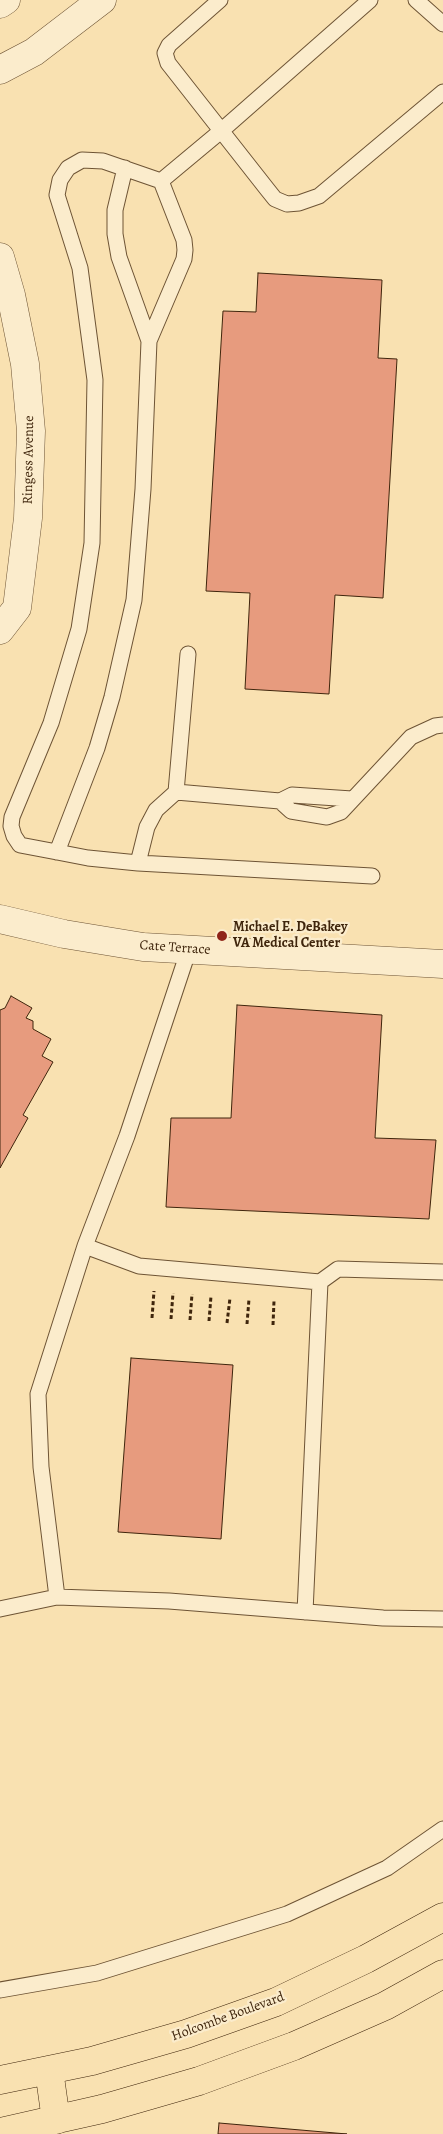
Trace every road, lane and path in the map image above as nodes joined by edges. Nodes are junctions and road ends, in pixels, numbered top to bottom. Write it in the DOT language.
graph roads {
  1 [pos="6,0"];
  2 [pos="102,0"];
  3 [pos="220,0"];
  4 [pos="370,0"];
  5 [pos="416,0"];
  6 [pos="0,4"];
  7 [pos="443,24"];
  8 [pos="0,70"];
  9 [pos="443,92"];
  10 [pos="221,132"];
  11 [pos="125,168"];
  12 [pos="161,181"];
  13 [pos="0,257"];
  14 [pos="149,341"];
  15 [pos="0,630"];
  16 [pos="188,654"];
  17 [pos="443,725"];
  18 [pos="176,792"];
  19 [pos="57,852"];
  20 [pos="138,863"];
  21 [pos="372,876"];
  22 [pos="0,919"];
  23 [pos="189,949"];
  24 [pos="443,964"];
  25 [pos="85,1246"];
  26 [pos="443,1272"];
  27 [pos="320,1282"];
  28 [pos="57,1597"];
  29 [pos="0,1609"];
  30 [pos="305,1612"];
  31 [pos="443,1619"];
  32 [pos="443,1830"];
  33 [pos="443,1916"];
  34 [pos="443,1974"];
  35 [pos="0,1990"];
  36 [pos="49,2070"];
  37 [pos="0,2080"];
  38 [pos="56,2120"];
  39 [pos="0,2132"];
  1 -- 6 [label="street"];
  2 -- 8 [label="street"];
  3 -- 10 [label="lane"];
  4 -- 10 [label="lane"];
  5 -- 7 [label="lane"];
  9 -- 10 [label="lane"];
  10 -- 12 [label="lane"];
  11 -- 12 [label="lane"];
  11 -- 14 [label="lane"];
  11 -- 19 [label="lane"];
  12 -- 14 [label="lane"];
  13 -- 15 [label="street, Ringess Avenue"];
  14 -- 19 [label="lane"];
  16 -- 18 [label="lane"];
  17 -- 18 [label="lane"];
  18 -- 20 [label="lane"];
  19 -- 20 [label="lane"];
  20 -- 21 [label="lane"];
  22 -- 23 [label="street, Cate Terrace"];
  23 -- 24 [label="street, Cate Terrace"];
  23 -- 25 [label="lane"];
  25 -- 27 [label="lane"];
  25 -- 28 [label="lane"];
  26 -- 27 [label="lane"];
  27 -- 30 [label="lane"];
  28 -- 29 [label="lane"];
  28 -- 30 [label="lane"];
  30 -- 31 [label="lane"];
  32 -- 35 [label="lane"];
  33 -- 36 [label="main road, Holcombe Boulevard"];
  34 -- 38 [label="main road"];
  36 -- 37 [label="main road, Holcombe Boulevard"];
  36 -- 38 [label="main road"];
  38 -- 39 [label="main road"];
}
